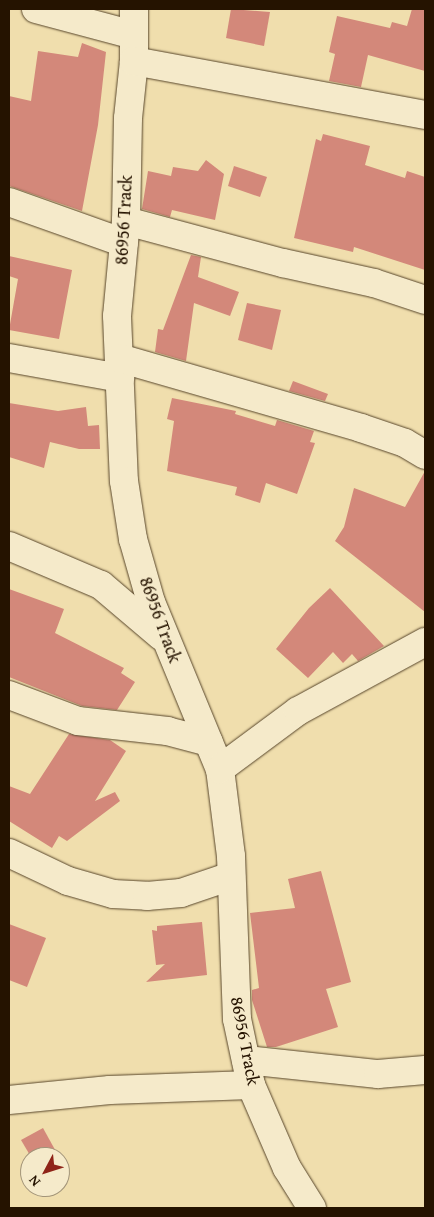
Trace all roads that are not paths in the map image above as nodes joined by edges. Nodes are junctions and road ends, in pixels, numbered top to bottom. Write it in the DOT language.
graph roads {
  1 [pos="36,9"];
  2 [pos="134,35"];
  3 [pos="425,114"];
  4 [pos="9,202"];
  5 [pos="125,232"];
  6 [pos="425,300"];
  7 [pos="9,358"];
  8 [pos="119,368"];
  9 [pos="425,455"];
  10 [pos="9,546"];
  11 [pos="425,642"];
  12 [pos="167,643"];
  13 [pos="9,695"];
  14 [pos="209,742"];
  15 [pos="220,768"];
  16 [pos="9,853"];
  17 [pos="231,876"];
  18 [pos="425,1070"];
  19 [pos="249,1073"];
  20 [pos="9,1100"];
  21 [pos="312,1208"];
  1 -- 2 [label="street"];
  2 -- 3 [label="street"];
  2 -- 5 [label="street, 86956 Track"];
  4 -- 5 [label="street"];
  5 -- 6 [label="street"];
  5 -- 8 [label="street, 86956 Track"];
  7 -- 8 [label="street"];
  8 -- 9 [label="street"];
  8 -- 12 [label="street, 86956 Track"];
  10 -- 12 [label="street"];
  11 -- 15 [label="street"];
  12 -- 14 [label="street, 86956 Track"];
  13 -- 14 [label="street"];
  14 -- 15 [label="street, 86956 Track"];
  15 -- 17 [label="street, 86956 Track"];
  16 -- 17 [label="street"];
  17 -- 19 [label="street, 86956 Track"];
  18 -- 19 [label="street"];
  19 -- 20 [label="street"];
  19 -- 21 [label="street, 86956 Track"];
}
